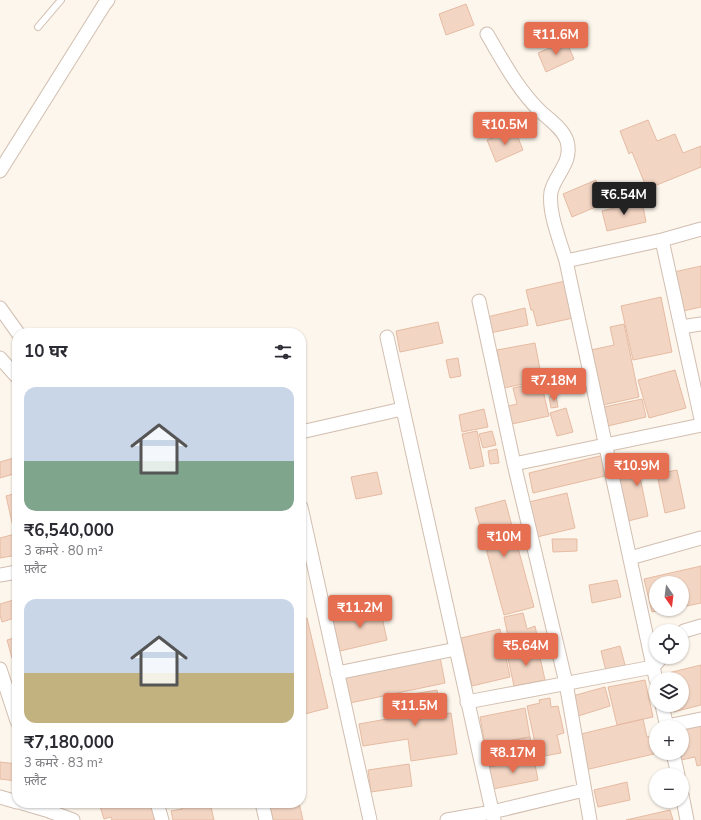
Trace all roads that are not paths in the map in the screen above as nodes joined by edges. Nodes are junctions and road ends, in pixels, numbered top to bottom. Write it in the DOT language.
graph roads {
  1 [pos="61,0"];
  2 [pos="108,0"];
  3 [pos="38,27"];
  4 [pos="487,34"];
  5 [pos="0,171"];
  6 [pos="701,229"];
  7 [pos="662,240"];
  8 [pos="566,261"];
  9 [pos="478,301"];
  10 [pos="0,308"];
  11 [pos="701,324"];
  12 [pos="681,327"];
  13 [pos="14,328"];
  14 [pos="387,337"];
  15 [pos="0,358"];
  16 [pos="12,371"];
  17 [pos="402,409"];
  18 [pos="701,419"];
  19 [pos="701,425"];
  20 [pos="306,431"];
  21 [pos="606,445"];
  22 [pos="514,464"];
  23 [pos="306,530"];
  24 [pos="701,538"];
  25 [pos="630,558"];
  26 [pos="12,573"];
  27 [pos="0,575"];
  28 [pos="701,626"];
  29 [pos="689,630"];
  30 [pos="456,649"];
  31 [pos="0,669"];
  32 [pos="654,672"];
  33 [pos="337,673"];
  34 [pos="649,674"];
  35 [pos="566,683"];
  36 [pos="467,702"];
  37 [pos="12,706"];
  38 [pos="701,719"];
  39 [pos="689,722"];
  40 [pos="584,790"];
  41 [pos="0,797"];
  42 [pos="12,801"];
  43 [pos="49,808"];
  44 [pos="158,808"];
  45 [pos="263,808"];
  46 [pos="685,808"];
  47 [pos="493,816"];
  48 [pos="73,820"];
  49 [pos="162,820"];
  50 [pos="266,820"];
  51 [pos="370,820"];
  52 [pos="447,820"];
  53 [pos="590,820"];
  54 [pos="687,820"];
  1 -- 3 [label="lane"];
  2 -- 5 [label="street"];
  4 -- 8 [label="street"];
  6 -- 7 [label="street"];
  7 -- 8 [label="street"];
  7 -- 12 [label="street"];
  8 -- 21 [label="street"];
  9 -- 22 [label="street"];
  10 -- 13 [label="street"];
  11 -- 12 [label="street"];
  12 -- 18 [label="street"];
  14 -- 17 [label="street"];
  15 -- 16 [label="street"];
  17 -- 20 [label="street"];
  17 -- 30 [label="street"];
  19 -- 21 [label="street"];
  21 -- 22 [label="street"];
  21 -- 25 [label="street"];
  22 -- 35 [label="street"];
  23 -- 33 [label="street"];
  24 -- 25 [label="street"];
  25 -- 32 [label="street"];
  26 -- 27 [label="street"];
  28 -- 29 [label="street"];
  30 -- 33 [label="street"];
  30 -- 36 [label="street"];
  31 -- 37 [label="street"];
  33 -- 51 [label="street"];
  34 -- 35 [label="street"];
  35 -- 36 [label="street"];
  35 -- 40 [label="street"];
  36 -- 47 [label="street"];
  38 -- 39 [label="street"];
  40 -- 47 [label="street"];
  40 -- 53 [label="street"];
  41 -- 42 [label="street"];
  43 -- 48 [label="street"];
  44 -- 49 [label="street"];
  45 -- 50 [label="street"];
  46 -- 54 [label="street"];
  47 -- 52 [label="street"];
}
